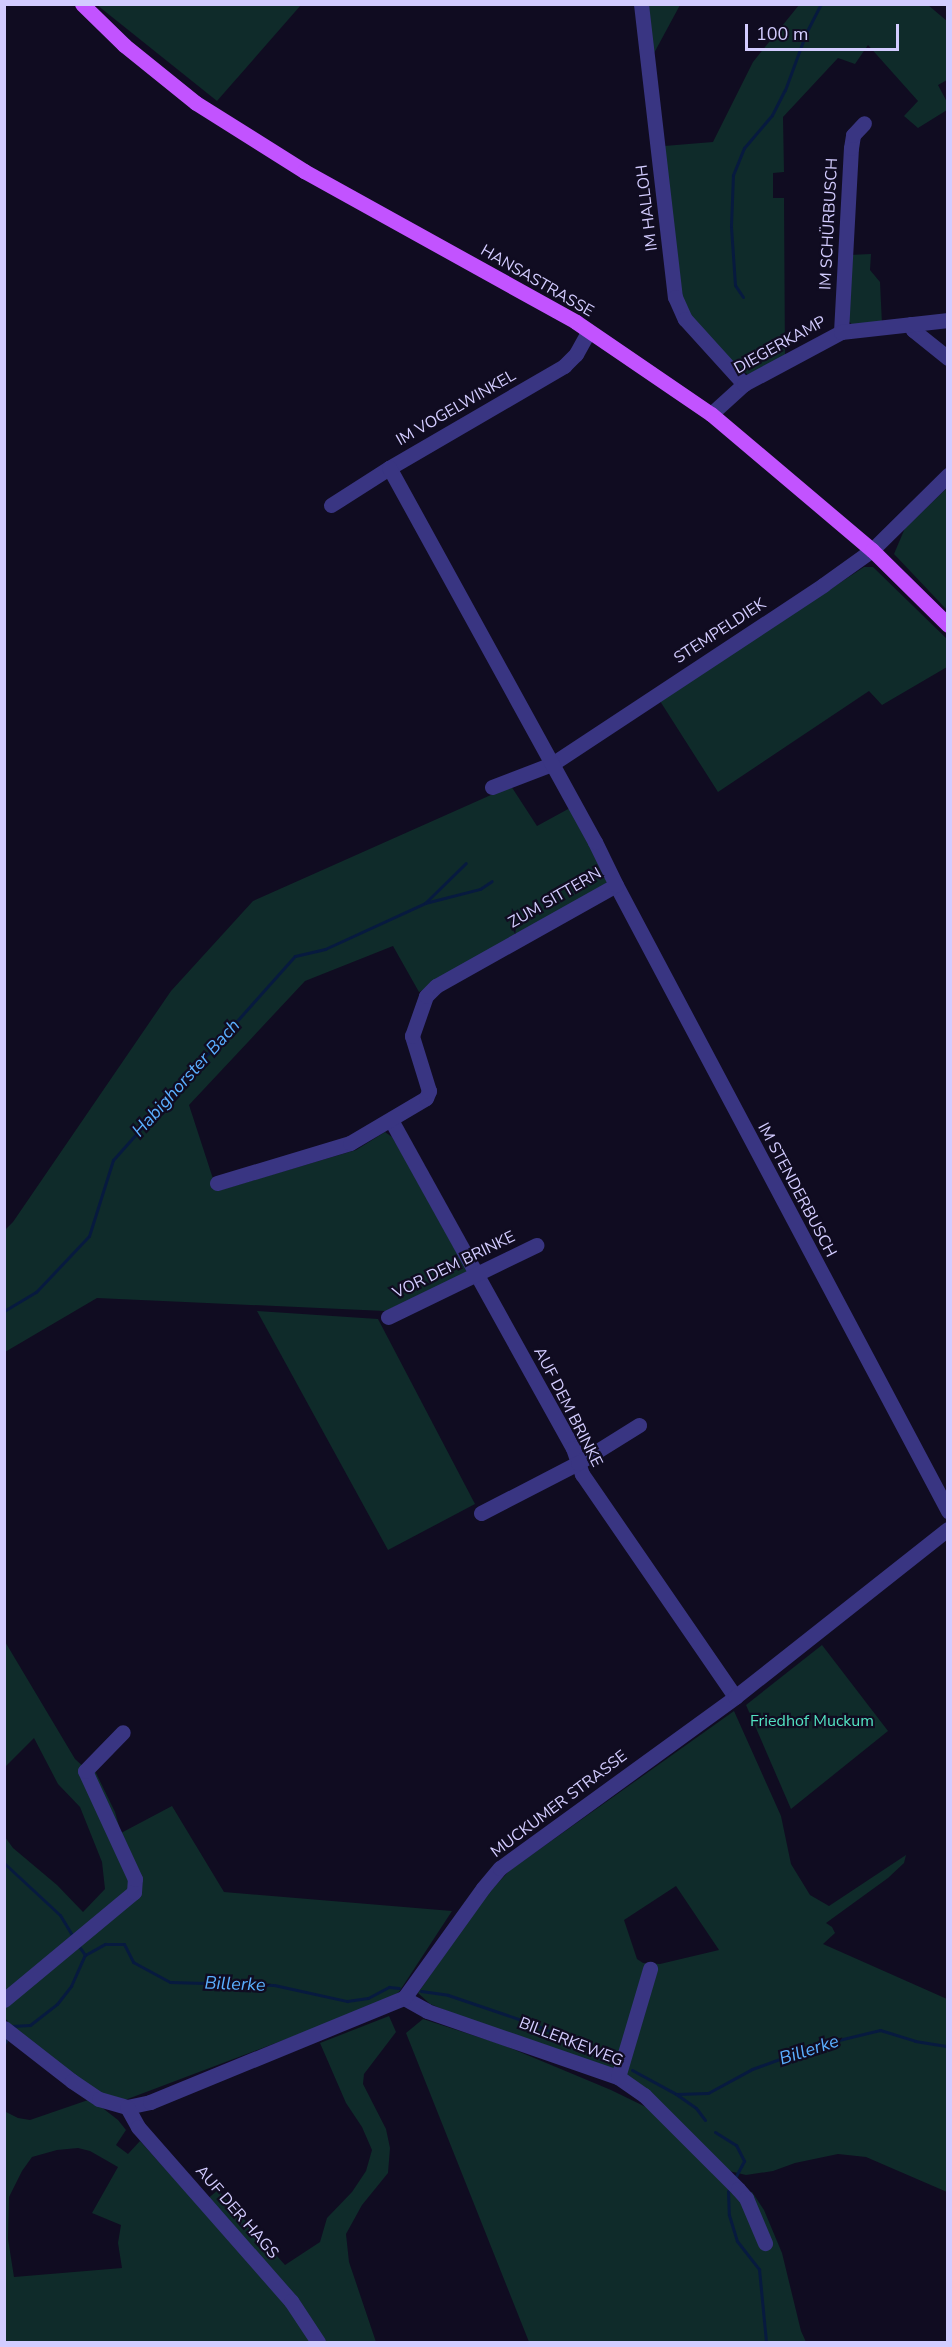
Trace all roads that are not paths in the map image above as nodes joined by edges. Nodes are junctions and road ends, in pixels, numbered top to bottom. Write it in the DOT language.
graph roads {
  1 [pos="82,4"];
  2 [pos="641,4"];
  3 [pos="864,123"];
  4 [pos="948,320"];
  5 [pos="911,324"];
  6 [pos="589,331"];
  7 [pos="841,332"];
  8 [pos="948,358"];
  9 [pos="744,384"];
  10 [pos="711,414"];
  11 [pos="389,468"];
  12 [pos="948,475"];
  13 [pos="331,505"];
  14 [pos="872,550"];
  15 [pos="948,625"];
  16 [pos="552,764"];
  17 [pos="492,787"];
  18 [pos="616,885"];
  19 [pos="391,1120"];
  20 [pos="217,1183"];
  21 [pos="536,1245"];
  22 [pos="476,1275"];
  23 [pos="388,1317"];
  24 [pos="639,1425"];
  25 [pos="578,1463"];
  26 [pos="948,1511"];
  27 [pos="481,1513"];
  28 [pos="948,1529"];
  29 [pos="735,1697"];
  30 [pos="123,1732"];
  31 [pos="650,1969"];
  32 [pos="404,1998"];
  33 [pos="4,2000"];
  34 [pos="4,2028"];
  35 [pos="618,2077"];
  36 [pos="127,2107"];
  37 [pos="765,2242"];
  38 [pos="318,2343"];
  1 -- 6 [label="main road, HANSASTRASSE"];
  2 -- 9 [label="street, IM HALLOH"];
  3 -- 7 [label="street, IM SCHÜRBUSCH"];
  4 -- 5 [label="street, DIEGERKAMP"];
  5 -- 7 [label="street, DIEGERKAMP"];
  5 -- 8 [label="street"];
  6 -- 10 [label="main road, HANSASTRASSE"];
  6 -- 11 [label="street, IM VOGELWINKEL"];
  7 -- 9 [label="street, DIEGERKAMP"];
  9 -- 10 [label="street, DIEGERKAMP"];
  10 -- 14 [label="main road, HANSASTRASSE"];
  11 -- 13 [label="street, IM VOGELWINKEL"];
  11 -- 16 [label="street, ZUM SITTERN"];
  12 -- 14 [label="street, STEMPELDIEK"];
  14 -- 15 [label="main road, HANSASTRASSE"];
  14 -- 16 [label="street, STEMPELDIEK"];
  16 -- 17 [label="street, STEMPELDIEK"];
  16 -- 18 [label="street, ZUM SITTERN"];
  18 -- 19 [label="street, ZUM SITTERN"];
  18 -- 26 [label="street, IM STENDERBUSCH"];
  19 -- 20 [label="street, ZUM SITTERN"];
  19 -- 22 [label="street, AUF DEM BRINKE"];
  21 -- 22 [label="street, VOR DEM BRINKE"];
  22 -- 23 [label="street, VOR DEM BRINKE"];
  22 -- 25 [label="street, AUF DEM BRINKE"];
  24 -- 25 [label="street"];
  25 -- 27 [label="street"];
  25 -- 29 [label="street, AUF DEM BRINKE"];
  28 -- 29 [label="street, MUCKUMER STRASSE"];
  29 -- 32 [label="street, MUCKUMER STRASSE"];
  30 -- 33 [label="street"];
  31 -- 35 [label="street"];
  32 -- 35 [label="street, BILLERKEWEG"];
  32 -- 36 [label="street"];
  34 -- 36 [label="street"];
  35 -- 37 [label="street, BILLERKEWEG"];
  36 -- 38 [label="street, AUF DER HAGS"];
}
